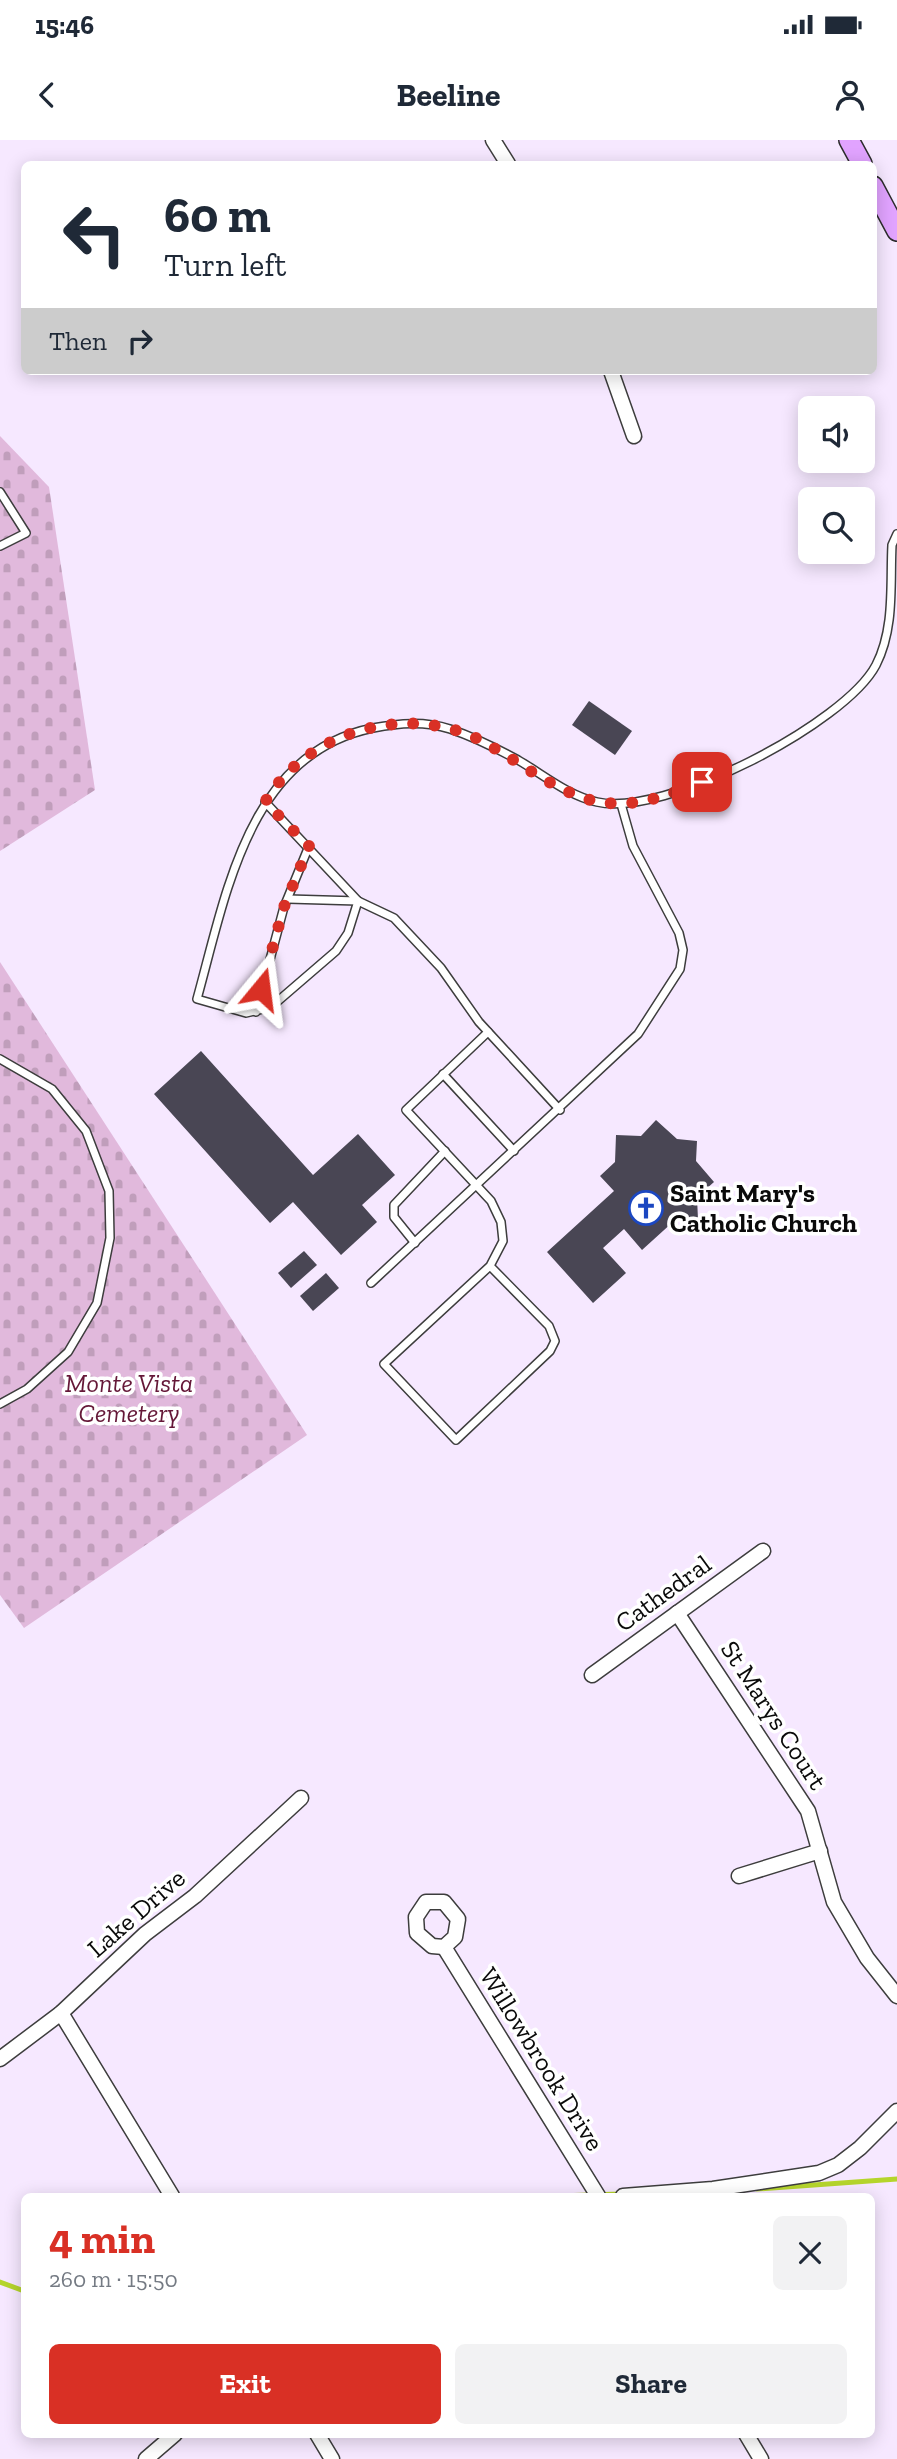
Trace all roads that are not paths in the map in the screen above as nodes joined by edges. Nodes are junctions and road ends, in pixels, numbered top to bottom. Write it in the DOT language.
graph roads {
  1 [pos="494,140"];
  2 [pos="849,140"];
  3 [pos="506,161"];
  4 [pos="860,161"];
  5 [pos="877,192"];
  6 [pos="894,218"];
  7 [pos="612,375"];
  8 [pos="634,436"];
  9 [pos="0,492"];
  10 [pos="897,534"];
  11 [pos="0,547"];
  12 [pos="895,577"];
  13 [pos="265,802"];
  14 [pos="621,804"];
  15 [pos="309,846"];
  16 [pos="288,899"];
  17 [pos="358,901"];
  18 [pos="256,1012"];
  19 [pos="488,1032"];
  20 [pos="0,1060"];
  21 [pos="443,1074"];
  22 [pos="559,1110"];
  23 [pos="445,1151"];
  24 [pos="514,1151"];
  25 [pos="477,1185"];
  26 [pos="415,1242"];
  27 [pos="490,1266"];
  28 [pos="371,1283"];
  29 [pos="0,1404"];
  30 [pos="763,1552"];
  31 [pos="677,1613"];
  32 [pos="592,1675"];
  33 [pos="301,1798"];
  34 [pos="820,1852"];
  35 [pos="739,1876"];
  36 [pos="444,1947"];
  37 [pos="897,1996"];
  38 [pos="61,2013"];
  39 [pos="0,2059"];
  40 [pos="897,2111"];
  41 [pos="170,2193"];
  42 [pos="596,2193"];
  43 [pos="662,2193"];
  44 [pos="170,2438"];
  45 [pos="319,2438"];
  46 [pos="748,2438"];
  47 [pos="146,2459"];
  48 [pos="332,2459"];
  49 [pos="761,2459"];
  1 -- 3 [label="street"];
  2 -- 4 [label="street"];
  5 -- 6 [label="street"];
  7 -- 8 [label="street"];
  9 -- 11 [label="lane"];
  10 -- 12 [label="lane"];
  12 -- 14 [label="lane"];
  13 -- 14 [label="lane"];
  13 -- 15 [label="lane"];
  13 -- 18 [label="lane"];
  14 -- 22 [label="lane"];
  15 -- 16 [label="lane"];
  15 -- 17 [label="lane"];
  16 -- 17 [label="lane"];
  16 -- 18 [label="lane"];
  17 -- 18 [label="lane"];
  17 -- 19 [label="lane"];
  19 -- 21 [label="lane"];
  19 -- 22 [label="lane"];
  20 -- 29 [label="lane"];
  21 -- 23 [label="lane"];
  21 -- 24 [label="lane"];
  22 -- 24 [label="lane"];
  23 -- 25 [label="lane"];
  23 -- 26 [label="lane"];
  24 -- 25 [label="lane"];
  25 -- 26 [label="lane"];
  25 -- 27 [label="lane"];
  26 -- 28 [label="lane"];
  27 -- 27 [label="lane"];
  30 -- 31 [label="street, Cathedral"];
  31 -- 32 [label="street, Cathedral"];
  31 -- 34 [label="street, St Marys Court"];
  33 -- 38 [label="street, Lake Drive"];
  34 -- 35 [label="street"];
  34 -- 37 [label="street, St Marys Court"];
  36 -- 42 [label="street, Willowbrook Drive"];
  38 -- 39 [label="street, Lake Drive"];
  38 -- 41 [label="street"];
  40 -- 43 [label="street"];
  44 -- 47 [label="street"];
  45 -- 48 [label="street"];
  46 -- 49 [label="street"];
}
